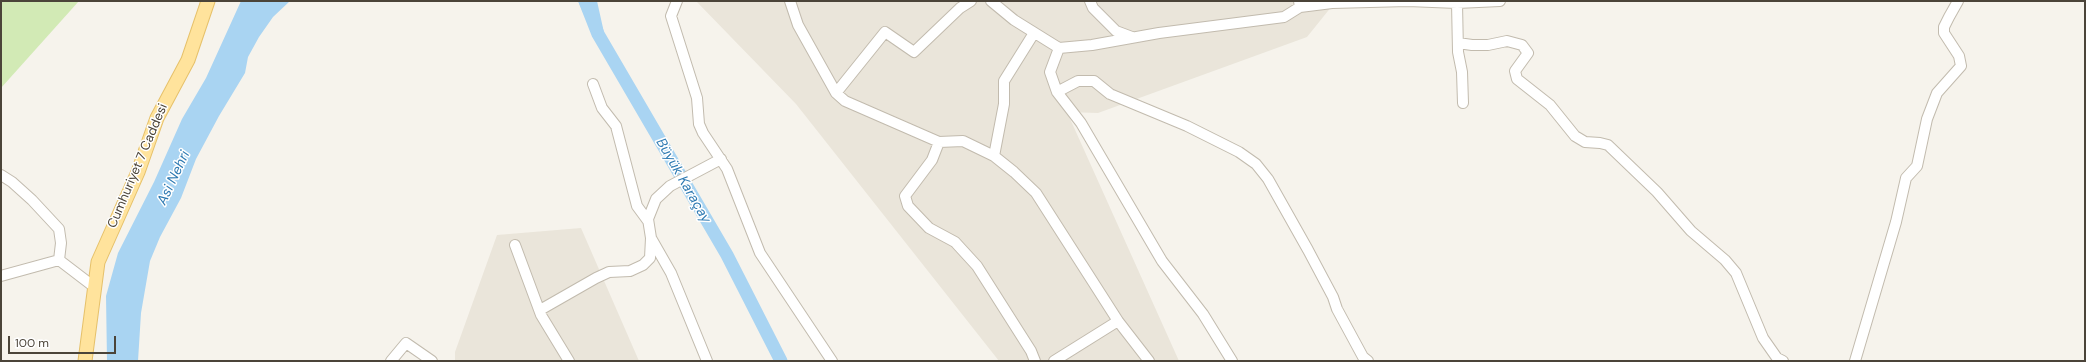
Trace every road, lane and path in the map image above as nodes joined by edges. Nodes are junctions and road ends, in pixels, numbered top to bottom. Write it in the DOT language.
graph roads {
  1 [pos="208,1"];
  2 [pos="677,1"];
  3 [pos="790,1"];
  4 [pos="971,1"];
  5 [pos="991,1"];
  6 [pos="1090,1"];
  7 [pos="1500,1"];
  8 [pos="1958,1"];
  9 [pos="1299,4"];
  10 [pos="1458,4"];
  11 [pos="1034,33"];
  12 [pos="1132,37"];
  13 [pos="1458,43"];
  14 [pos="1059,48"];
  15 [pos="593,84"];
  16 [pos="1057,92"];
  17 [pos="836,93"];
  18 [pos="1463,103"];
  19 [pos="939,142"];
  20 [pos="994,156"];
  21 [pos="721,159"];
  22 [pos="1,175"];
  23 [pos="648,221"];
  24 [pos="650,238"];
  25 [pos="515,246"];
  26 [pos="59,260"];
  27 [pos="1,276"];
  28 [pos="93,286"];
  29 [pos="540,310"];
  30 [pos="1118,321"];
  31 [pos="85,361"];
  32 [pos="391,361"];
  33 [pos="432,361"];
  34 [pos="569,361"];
  35 [pos="707,361"];
  36 [pos="832,361"];
  37 [pos="1035,361"];
  38 [pos="1054,361"];
  39 [pos="1149,361"];
  40 [pos="1232,361"];
  41 [pos="1368,361"];
  42 [pos="1783,361"];
  43 [pos="1855,361"];
  1 -- 28 [label="main road, Cumhuriyet 7 Caddesi"];
  2 -- 21 [label="street"];
  3 -- 17 [label="street"];
  4 -- 17 [label="street"];
  5 -- 11 [label="street"];
  6 -- 12 [label="street"];
  7 -- 10 [label="street"];
  8 -- 43 [label="street"];
  9 -- 10 [label="street"];
  9 -- 12 [label="street"];
  10 -- 13 [label="street"];
  11 -- 14 [label="street"];
  11 -- 20 [label="street"];
  12 -- 14 [label="street"];
  13 -- 18 [label="street"];
  13 -- 42 [label="street"];
  14 -- 16 [label="street"];
  15 -- 23 [label="street"];
  16 -- 40 [label="street"];
  16 -- 41 [label="street"];
  17 -- 19 [label="street"];
  19 -- 20 [label="street"];
  19 -- 37 [label="street"];
  20 -- 30 [label="street"];
  21 -- 23 [label="street"];
  21 -- 36 [label="street"];
  22 -- 26 [label="street"];
  23 -- 24 [label="street"];
  24 -- 29 [label="street"];
  24 -- 35 [label="street"];
  25 -- 29 [label="street"];
  26 -- 27 [label="street"];
  26 -- 28 [label="street"];
  28 -- 31 [label="main road, Cumhuriyet 7 Caddesi"];
  29 -- 34 [label="street"];
  30 -- 38 [label="street"];
  30 -- 39 [label="street"];
  32 -- 33 [label="street"];
}
